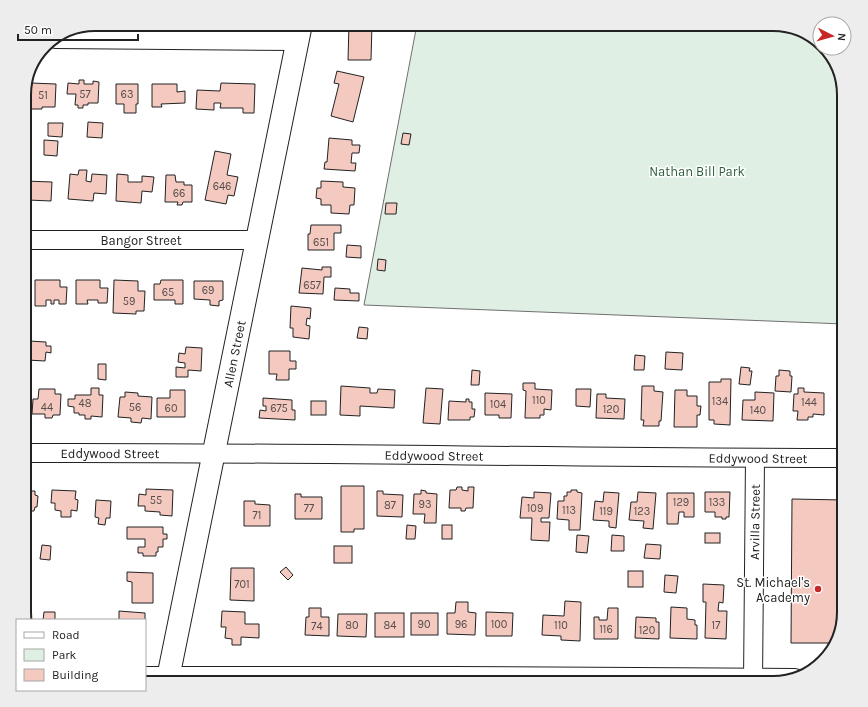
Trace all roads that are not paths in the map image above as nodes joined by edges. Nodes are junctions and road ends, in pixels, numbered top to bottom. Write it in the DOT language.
graph roads {
  1 [pos="299,32"];
  2 [pos="66,39"];
  3 [pos="31,240"];
  4 [pos="257,240"];
  5 [pos="31,453"];
  6 [pos="213,453"];
  7 [pos="755,458"];
  8 [pos="837,458"];
  9 [pos="169,676"];
  10 [pos="753,676"];
  1 -- 2 [label="street"];
  1 -- 4 [label="main road, Allen Street"];
  3 -- 4 [label="street, Bangor Street"];
  4 -- 6 [label="main road, Allen Street"];
  5 -- 6 [label="street, Eddywood Street"];
  6 -- 7 [label="street, Eddywood Street"];
  6 -- 9 [label="main road, Allen Street"];
  7 -- 8 [label="street, Eddywood Street"];
  7 -- 10 [label="street, Arvilla Street"];
}
